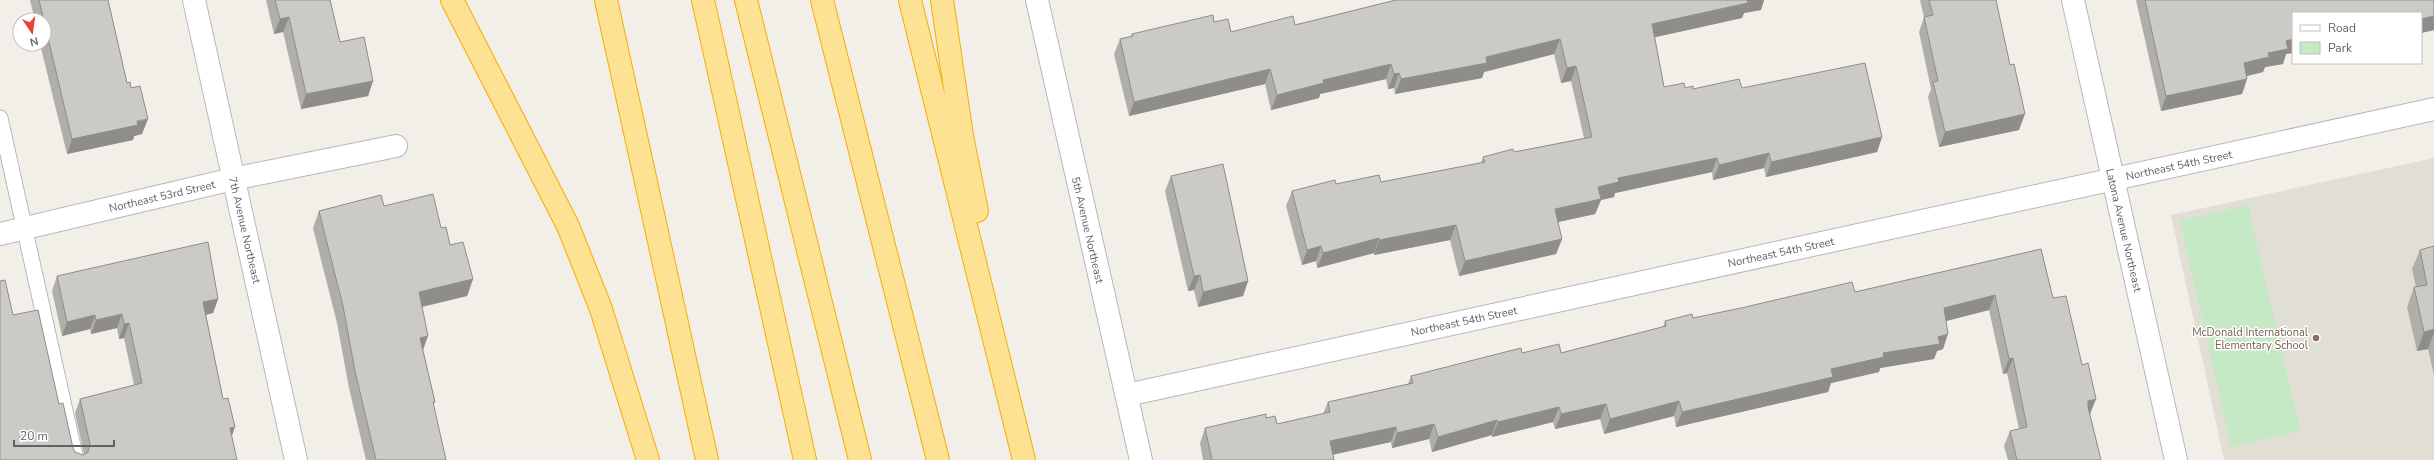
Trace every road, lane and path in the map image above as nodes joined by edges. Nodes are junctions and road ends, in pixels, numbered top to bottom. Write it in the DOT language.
graph roads {
  1 [pos="194,0"];
  2 [pos="452,0"];
  3 [pos="606,0"];
  4 [pos="704,0"];
  5 [pos="746,0"];
  6 [pos="822,0"];
  7 [pos="910,0"];
  8 [pos="942,0"];
  9 [pos="2073,0"];
  10 [pos="1042,1"];
  11 [pos="2434,109"];
  12 [pos="0,118"];
  13 [pos="396,146"];
  14 [pos="233,179"];
  15 [pos="2113,180"];
  16 [pos="24,229"];
  17 [pos="0,234"];
  18 [pos="1127,395"];
  19 [pos="76,460"];
  20 [pos="296,460"];
  21 [pos="648,460"];
  22 [pos="707,460"];
  23 [pos="805,460"];
  24 [pos="860,460"];
  25 [pos="938,460"];
  26 [pos="1024,460"];
  27 [pos="1141,460"];
  28 [pos="2176,460"];
  1 -- 14 [label="street, 7th Avenue Northeast"];
  2 -- 21 [label="highway"];
  3 -- 22 [label="highway"];
  4 -- 23 [label="highway"];
  5 -- 24 [label="highway"];
  6 -- 25 [label="highway"];
  7 -- 26 [label="highway"];
  8 -- 26 [label="highway"];
  9 -- 15 [label="street, Latona Avenue Northeast"];
  10 -- 18 [label="street, 5th Avenue Northeast"];
  11 -- 15 [label="street, Northeast 54th Street"];
  12 -- 16 [label="lane"];
  13 -- 14 [label="street, Northeast 53rd Street"];
  14 -- 16 [label="street, Northeast 53rd Street"];
  14 -- 20 [label="street, 7th Avenue Northeast"];
  15 -- 18 [label="street, Northeast 54th Street"];
  15 -- 28 [label="street, Latona Avenue Northeast"];
  16 -- 17 [label="street, Northeast 53rd Street"];
  16 -- 19 [label="lane"];
  18 -- 27 [label="street, 5th Avenue Northeast"];
}
